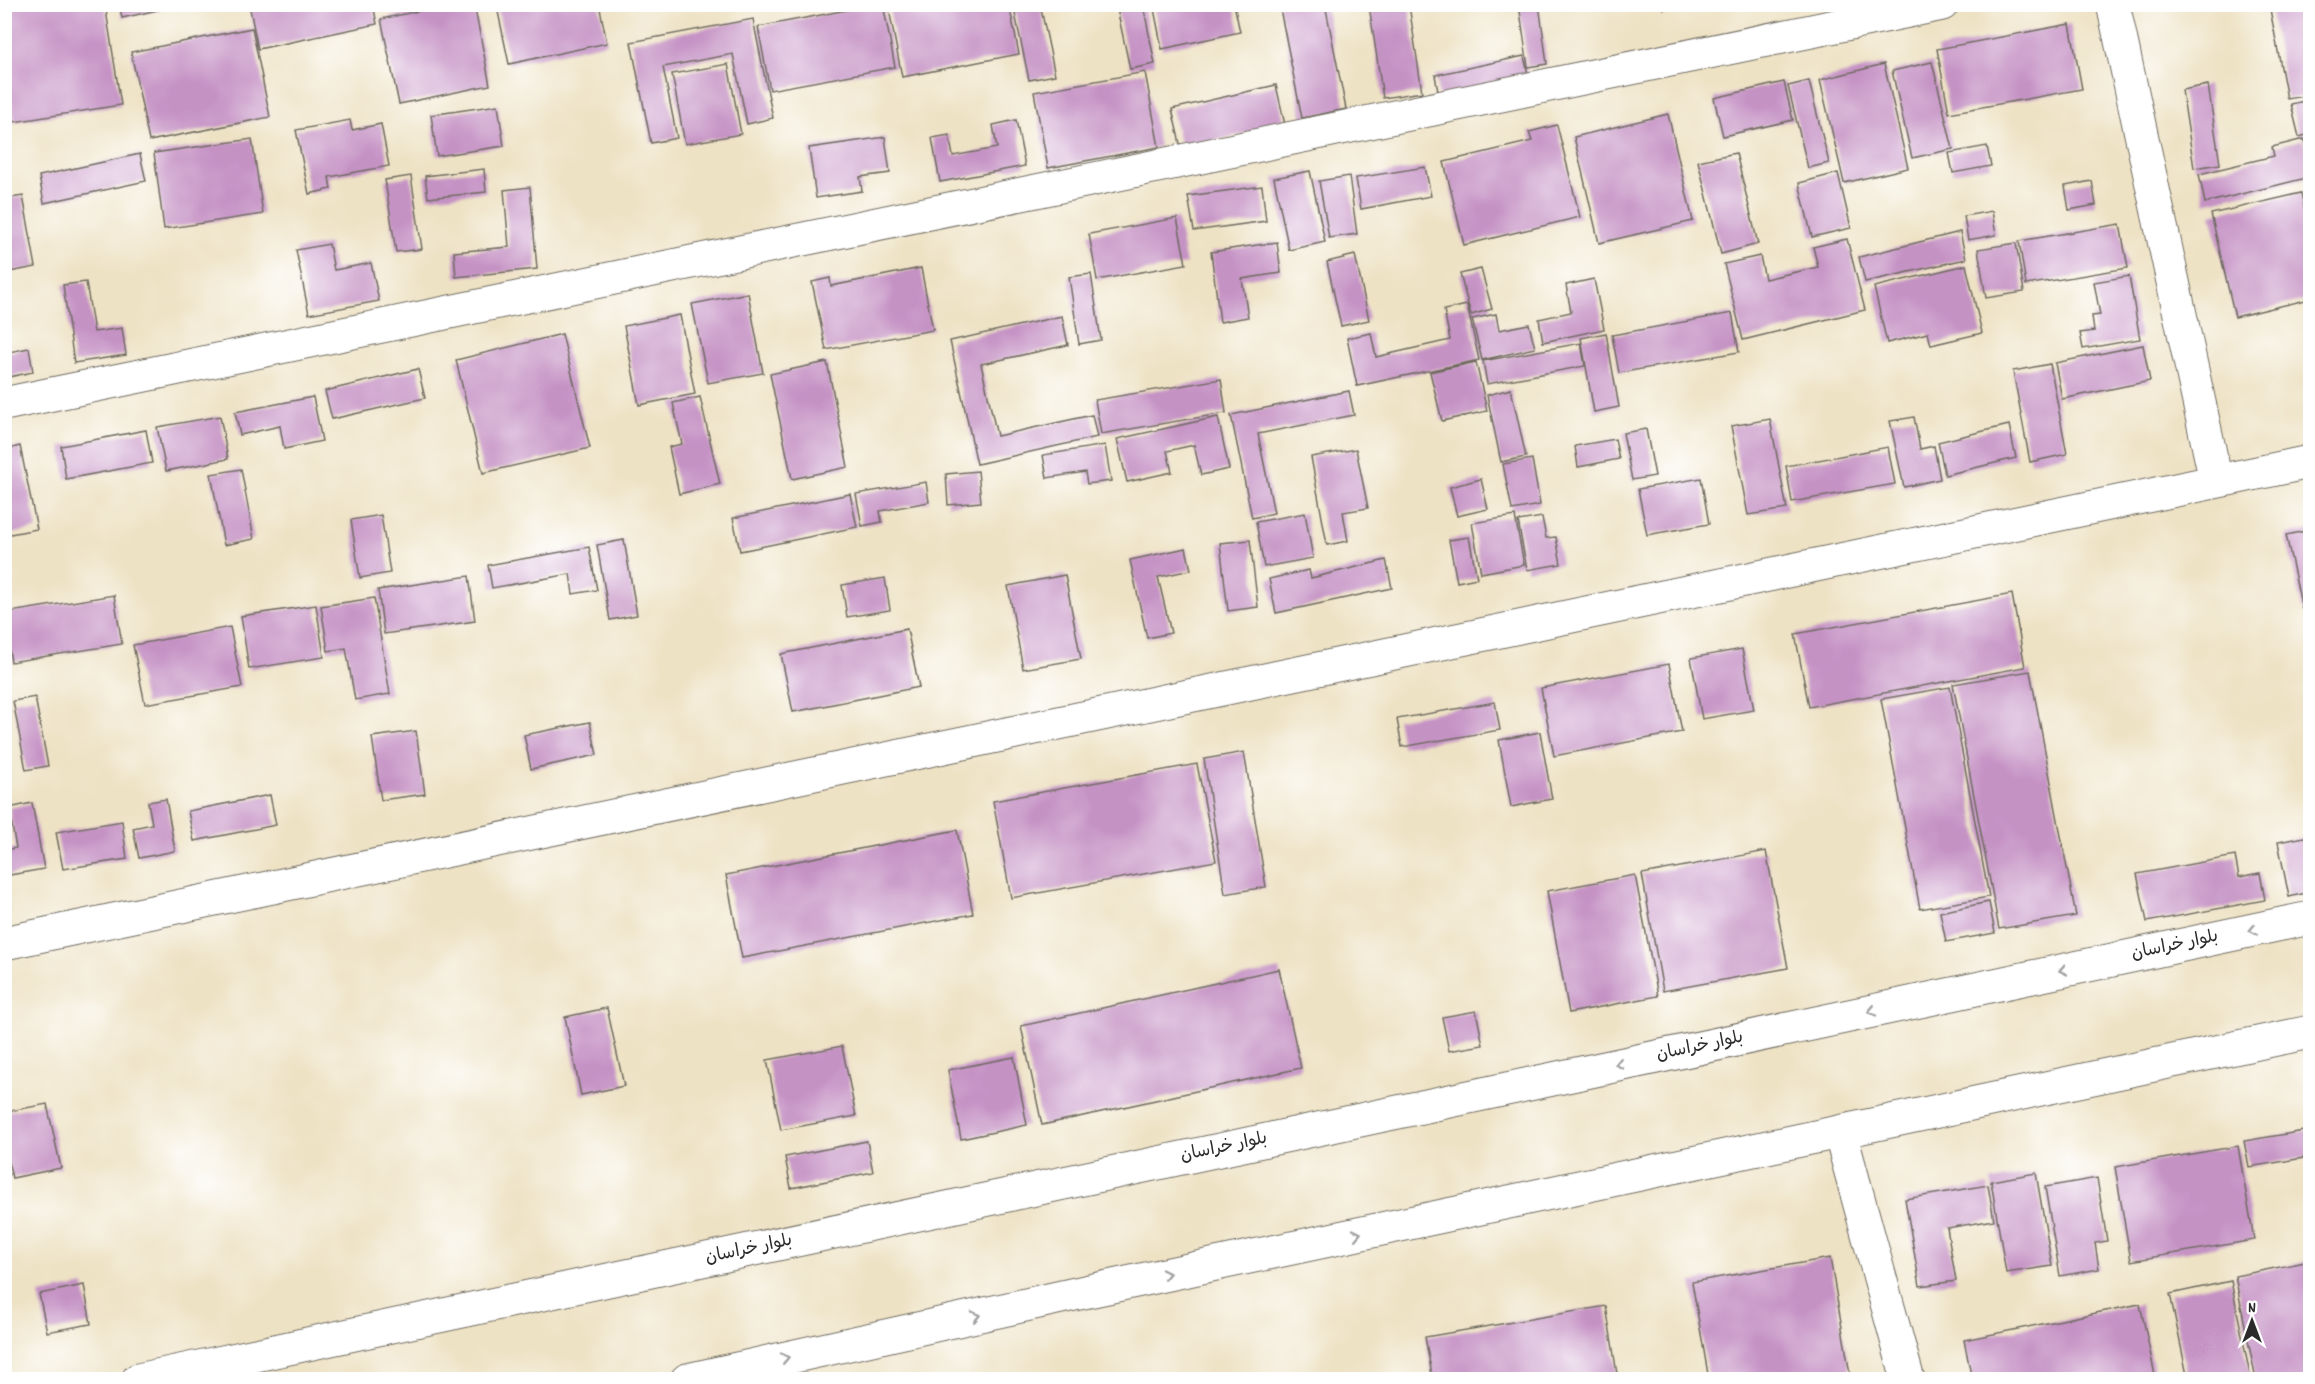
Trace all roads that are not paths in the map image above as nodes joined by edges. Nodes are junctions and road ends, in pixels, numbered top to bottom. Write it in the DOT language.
graph roads {
  1 [pos="1942,4"];
  2 [pos="2113,4"];
  3 [pos="4,404"];
  4 [pos="2310,462"];
  5 [pos="2216,481"];
  6 [pos="2310,918"];
  7 [pos="4,943"];
  8 [pos="2310,1032"];
  9 [pos="1840,1132"];
  10 [pos="173,1376"];
  11 [pos="138,1380"];
  12 [pos="687,1380"];
  13 [pos="1908,1380"];
  1 -- 3 [label="street"];
  2 -- 5 [label="street"];
  4 -- 5 [label="street"];
  5 -- 7 [label="street"];
  6 -- 10 [label="street, بلوار خراسان, one-way"];
  8 -- 9 [label="street"];
  12 -- 9 [label="street, one-way"];
  9 -- 13 [label="street"];
  10 -- 11 [label="street, بلوار خراسان"];
}
